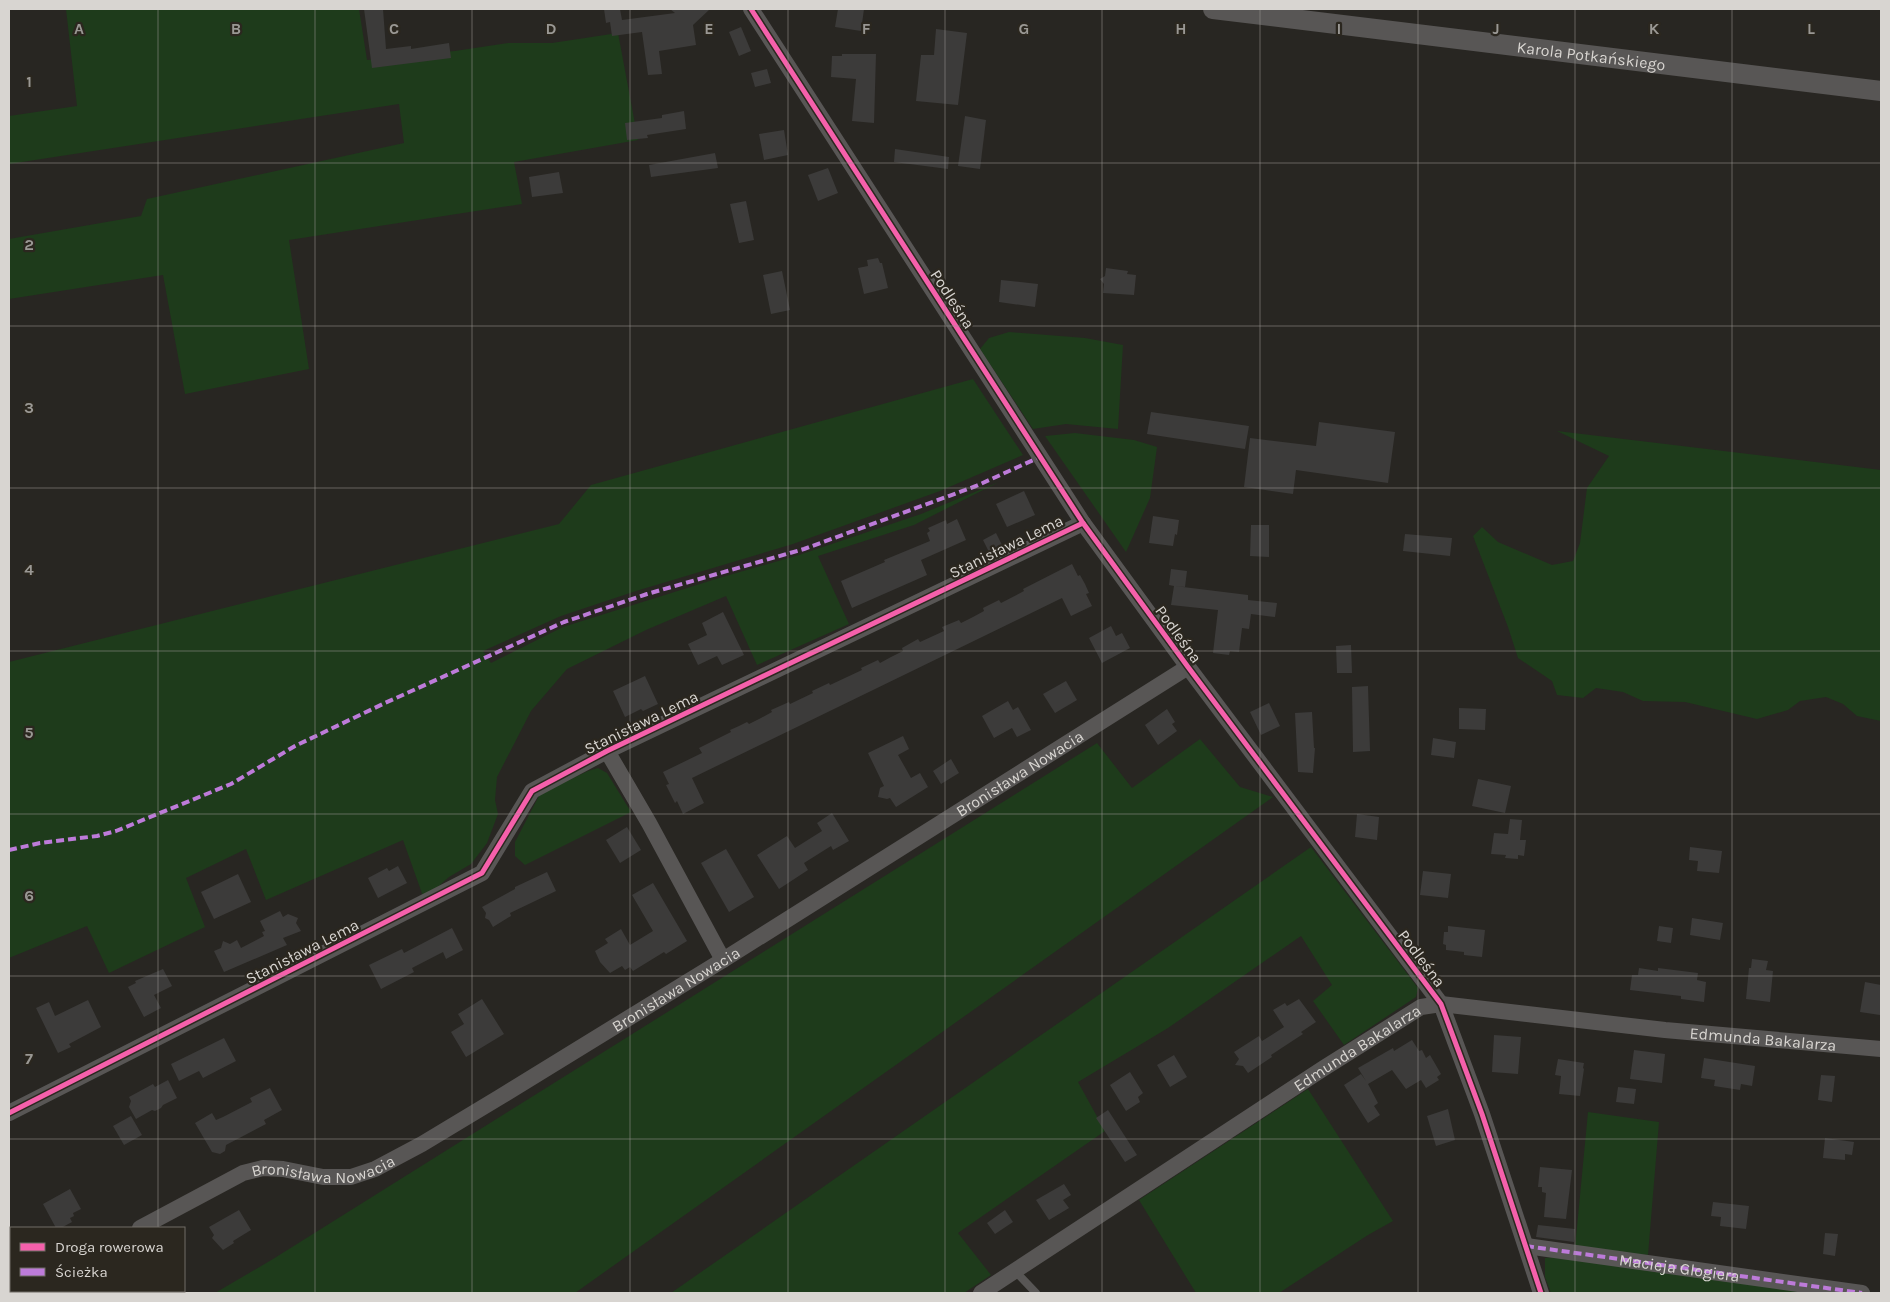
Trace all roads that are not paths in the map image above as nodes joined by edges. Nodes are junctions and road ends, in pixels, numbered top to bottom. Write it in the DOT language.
graph roads {
  1 [pos="750,9"];
  2 [pos="1213,9"];
  3 [pos="1881,91"];
  4 [pos="1083,523"];
  5 [pos="1188,668"];
  6 [pos="608,751"];
  7 [pos="723,960"];
  8 [pos="1441,1004"];
  9 [pos="1881,1049"];
  10 [pos="9,1113"];
  11 [pos="142,1227"];
  12 [pos="1526,1246"];
  13 [pos="1015,1271"];
  14 [pos="981,1293"];
  15 [pos="1036,1293"];
  16 [pos="1541,1293"];
  17 [pos="1862,1293"];
  1 -- 4 [label="street, Podleśna"];
  2 -- 3 [label="street, Karola Potkańskiego"];
  4 -- 5 [label="street, Podleśna"];
  4 -- 6 [label="street, Stanisława Lema"];
  5 -- 7 [label="street, Bronisława Nowacia"];
  5 -- 8 [label="street, Podleśna"];
  6 -- 7 [label="street"];
  6 -- 10 [label="street, Stanisława Lema"];
  7 -- 11 [label="street, Bronisława Nowacia"];
  8 -- 9 [label="street, Edmunda Bakalarza"];
  8 -- 12 [label="street, Podleśna"];
  8 -- 13 [label="street, Edmunda Bakalarza"];
  12 -- 16 [label="street, Podleśna"];
  12 -- 17 [label="street, Macieja Glogiera"];
  13 -- 14 [label="street, Edmunda Bakalarza"];
  13 -- 15 [label="lane"];
}
